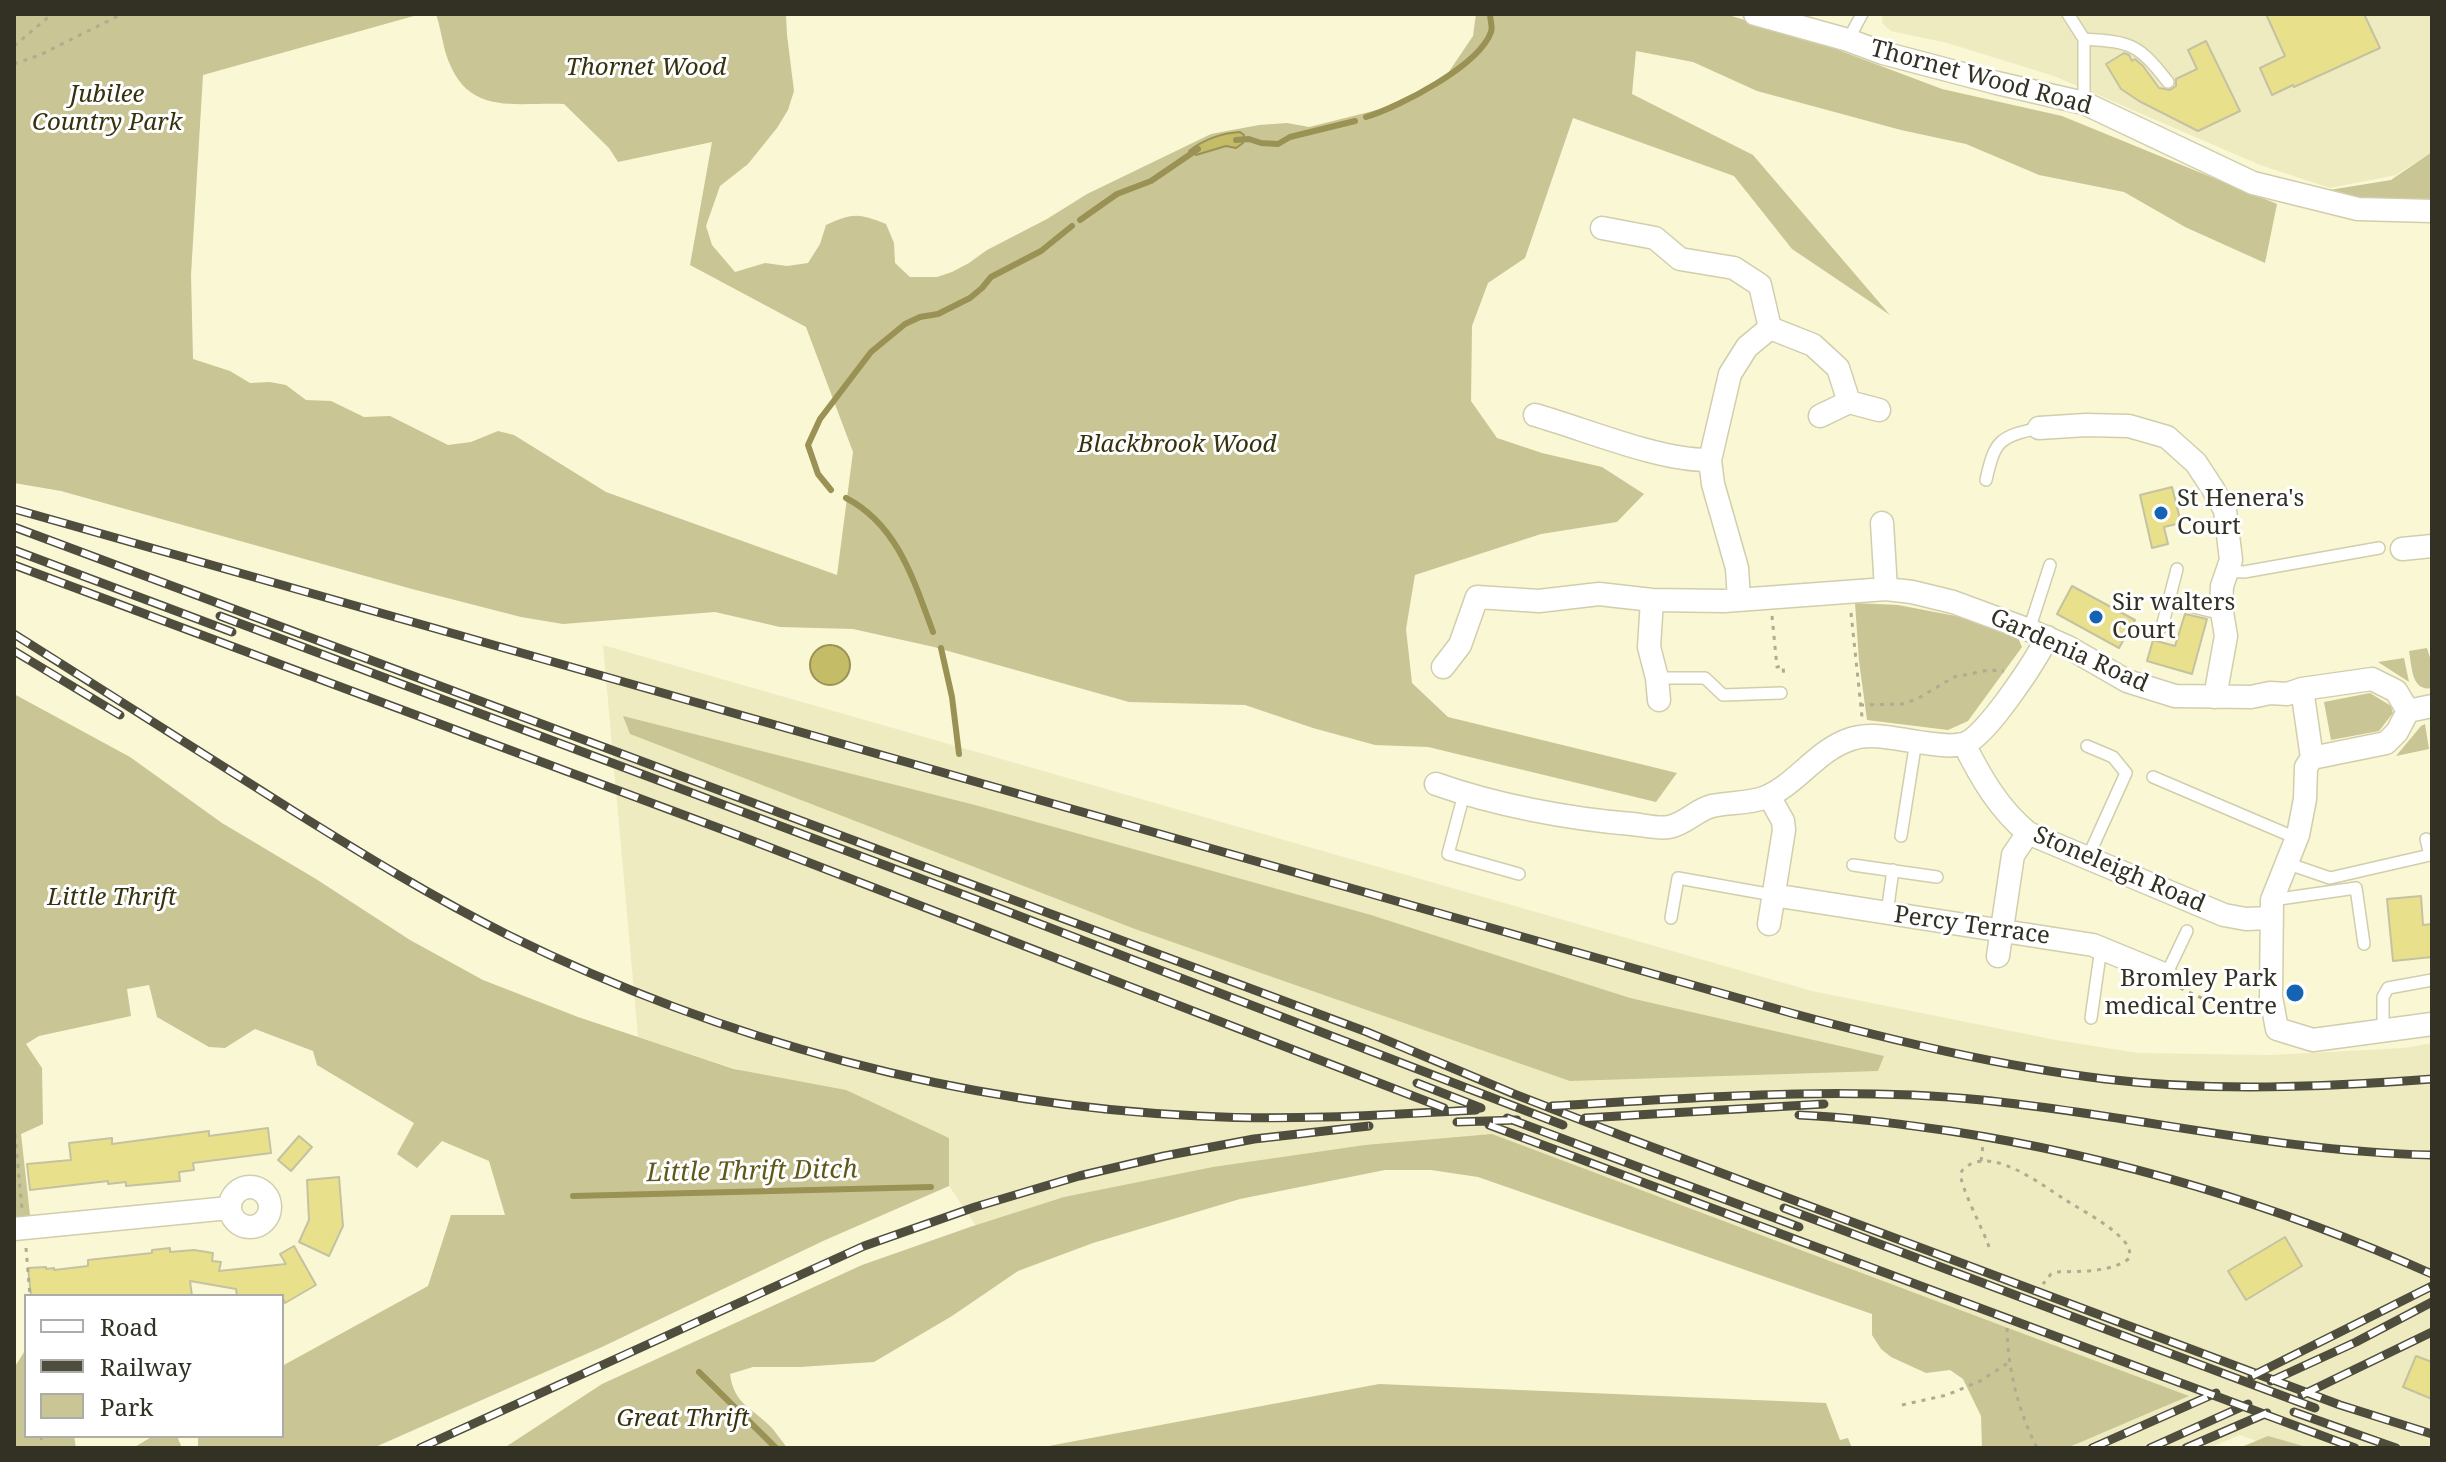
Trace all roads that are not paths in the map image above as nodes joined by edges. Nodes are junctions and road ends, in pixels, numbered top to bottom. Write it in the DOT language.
graph roads {
  1 [pos="1755,14"];
  2 [pos="1862,14"];
  3 [pos="2068,14"];
  4 [pos="2084,39"];
  5 [pos="1848,40"];
  6 [pos="2168,82"];
  7 [pos="2084,103"];
  8 [pos="2432,211"];
  9 [pos="1602,228"];
  10 [pos="1770,328"];
  11 [pos="1849,402"];
  12 [pos="1879,410"];
  13 [pos="1535,415"];
  14 [pos="1820,416"];
  15 [pos="2039,428"];
  16 [pos="1710,460"];
  17 [pos="1986,480"];
  18 [pos="1882,523"];
  19 [pos="2432,546"];
  20 [pos="2379,548"];
  21 [pos="2402,549"];
  22 [pos="2050,565"];
  23 [pos="2177,569"];
  24 [pos="2227,571"];
  25 [pos="1886,589"];
  26 [pos="1652,600"];
  27 [pos="1739,600"];
  28 [pos="2169,601"];
  29 [pos="2223,614"];
  30 [pos="2162,627"];
  31 [pos="2038,634"];
  32 [pos="1443,667"];
  33 [pos="1658,689"];
  34 [pos="2302,689"];
  35 [pos="1781,693"];
  36 [pos="2215,697"];
  37 [pos="2432,706"];
  38 [pos="2408,711"];
  39 [pos="1916,741"];
  40 [pos="1964,744"];
  41 [pos="2087,746"];
  42 [pos="2312,758"];
  43 [pos="2153,777"];
  44 [pos="1436,784"];
  45 [pos="1464,794"];
  46 [pos="1769,796"];
  47 [pos="2028,833"];
  48 [pos="1901,836"];
  49 [pos="2296,838"];
  50 [pos="2426,839"];
  51 [pos="2088,857"];
  52 [pos="2286,863"];
  53 [pos="1853,865"];
  54 [pos="1893,870"];
  55 [pos="1519,874"];
  56 [pos="1937,877"];
  57 [pos="1773,895"];
  58 [pos="2271,909"];
  59 [pos="1887,914"];
  60 [pos="1671,918"];
  61 [pos="1769,924"];
  62 [pos="2003,929"];
  63 [pos="2187,931"];
  64 [pos="2364,944"];
  65 [pos="2101,948"];
  66 [pos="1998,956"];
  67 [pos="2166,975"];
  68 [pos="2432,980"];
  69 [pos="2091,1018"];
  70 [pos="2432,1024"];
  71 [pos="2383,1031"];
  72 [pos="229,1208"];
  73 [pos="14,1229"];
  1 -- 5 [label="street, Thornet Wood Road"];
  2 -- 5 [label="lane"];
  3 -- 4 [label="lane"];
  4 -- 6 [label="lane"];
  4 -- 7 [label="lane"];
  5 -- 7 [label="street, Thornet Wood Road"];
  7 -- 8 [label="street, Thornet Wood Road"];
  9 -- 10 [label="street"];
  10 -- 11 [label="street"];
  10 -- 16 [label="street"];
  11 -- 12 [label="street"];
  11 -- 14 [label="street"];
  13 -- 16 [label="street"];
  15 -- 17 [label="lane"];
  15 -- 24 [label="street"];
  16 -- 27 [label="street"];
  18 -- 25 [label="street"];
  19 -- 21 [label="street"];
  20 -- 24 [label="lane"];
  22 -- 31 [label="lane"];
  23 -- 28 [label="lane"];
  24 -- 29 [label="street"];
  25 -- 27 [label="street, Gardenia Road"];
  25 -- 31 [label="street, Gardenia Road"];
  26 -- 27 [label="street, Gardenia Road"];
  26 -- 32 [label="street, Gardenia Road"];
  26 -- 33 [label="street"];
  28 -- 29 [label="lane"];
  28 -- 30 [label="lane"];
  29 -- 36 [label="street"];
  31 -- 36 [label="street, Gardenia Road"];
  31 -- 40 [label="street"];
  33 -- 35 [label="lane"];
  34 -- 36 [label="street, Gardenia Road"];
  34 -- 38 [label="street, Gardenia Road"];
  34 -- 42 [label="street"];
  37 -- 38 [label="street"];
  38 -- 42 [label="street"];
  39 -- 40 [label="street"];
  39 -- 46 [label="street"];
  39 -- 48 [label="lane"];
  40 -- 47 [label="street, Stoneleigh Road"];
  41 -- 51 [label="lane"];
  42 -- 49 [label="street"];
  43 -- 49 [label="lane"];
  44 -- 45 [label="street"];
  45 -- 46 [label="street"];
  45 -- 55 [label="lane"];
  46 -- 57 [label="street"];
  47 -- 51 [label="street, Stoneleigh Road"];
  47 -- 62 [label="street"];
  49 -- 52 [label="street"];
  50 -- 52 [label="lane"];
  51 -- 58 [label="street, Stoneleigh Road"];
  52 -- 58 [label="street"];
  53 -- 54 [label="lane"];
  54 -- 56 [label="lane"];
  54 -- 59 [label="lane"];
  57 -- 59 [label="street, Percy Terrace"];
  57 -- 60 [label="lane"];
  57 -- 61 [label="street"];
  58 -- 64 [label="lane"];
  58 -- 71 [label="street"];
  59 -- 62 [label="street, Percy Terrace"];
  62 -- 65 [label="street, Percy Terrace"];
  62 -- 66 [label="street"];
  63 -- 67 [label="lane"];
  65 -- 67 [label="street, Percy Terrace"];
  65 -- 69 [label="lane"];
  68 -- 71 [label="lane"];
  70 -- 71 [label="street"];
  72 -- 73 [label="street"];
}
